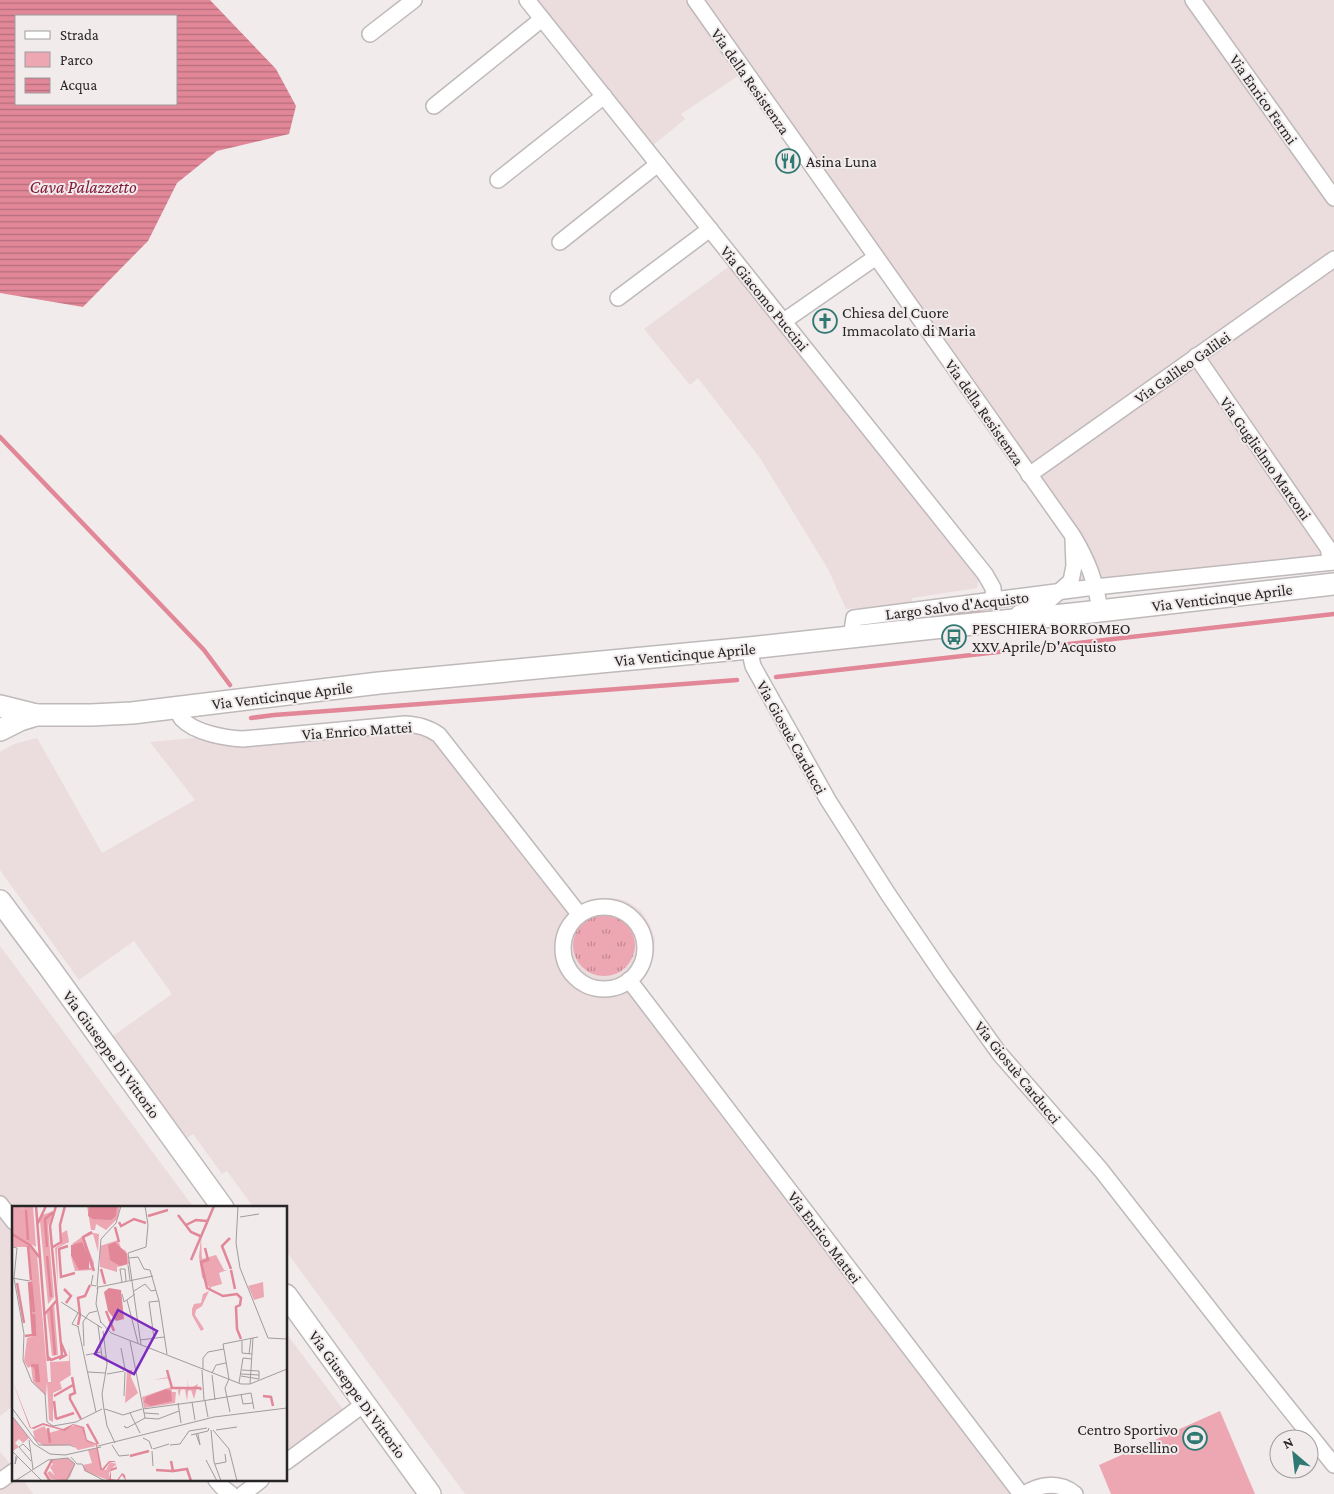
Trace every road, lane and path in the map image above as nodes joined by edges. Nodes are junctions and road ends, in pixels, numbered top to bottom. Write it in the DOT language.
graph roads {
  1 [pos="414,0"];
  2 [pos="527,0"];
  3 [pos="694,0"];
  4 [pos="1193,0"];
  5 [pos="542,19"];
  6 [pos="370,34"];
  7 [pos="604,96"];
  8 [pos="434,106"];
  9 [pos="658,164"];
  10 [pos="498,180"];
  11 [pos="1334,198"];
  12 [pos="710,229"];
  13 [pos="560,242"];
  14 [pos="876,257"];
  15 [pos="1334,259"];
  16 [pos="618,298"];
  17 [pos="784,321"];
  18 [pos="1196,356"];
  19 [pos="1029,475"];
  20 [pos="1073,536"];
  21 [pos="1332,562"];
  22 [pos="1334,584"];
  23 [pos="1096,587"];
  24 [pos="1059,592"];
  25 [pos="994,600"];
  26 [pos="1100,611"];
  27 [pos="992,622"];
  28 [pos="853,628"];
  29 [pos="750,648"];
  30 [pos="0,706"];
  31 [pos="176,708"];
  32 [pos="36,715"];
  33 [pos="0,730"];
  34 [pos="0,901"];
  35 [pos="579,914"];
  36 [pos="0,921"];
  37 [pos="629,980"];
  38 [pos="0,1204"];
  39 [pos="207,1206"];
  40 [pos="223,1206"];
  41 [pos="12,1219"];
  42 [pos="288,1298"];
  43 [pos="288,1318"];
  44 [pos="356,1410"];
  45 [pos="288,1461"];
  46 [pos="1334,1465"];
  47 [pos="12,1472"];
  48 [pos="0,1481"];
  49 [pos="259,1482"];
  50 [pos="243,1494"];
  51 [pos="417,1494"];
  52 [pos="430,1494"];
  53 [pos="1022,1494"];
  54 [pos="1074,1494"];
  1 -- 6 [label="street"];
  2 -- 5 [label="street, Via Giacomo Puccini"];
  3 -- 14 [label="street, Via della Resistenza"];
  4 -- 11 [label="street, Via Enrico Fermi"];
  5 -- 7 [label="street, Via Giacomo Puccini"];
  5 -- 8 [label="street"];
  7 -- 9 [label="street, Via Giacomo Puccini"];
  7 -- 10 [label="street"];
  9 -- 12 [label="street, Via Giacomo Puccini"];
  9 -- 13 [label="street"];
  12 -- 16 [label="street"];
  12 -- 17 [label="street, Via Giacomo Puccini"];
  14 -- 17 [label="street"];
  14 -- 19 [label="street, Via della Resistenza"];
  15 -- 18 [label="street, Via Galileo Galilei"];
  17 -- 25 [label="street, Via Giacomo Puccini"];
  18 -- 19 [label="street, Via Galileo Galilei"];
  18 -- 21 [label="street, Via Guglielmo Marconi"];
  19 -- 20 [label="street, Via della Resistenza"];
  20 -- 23 [label="street, Via della Resistenza"];
  20 -- 24 [label="street"];
  21 -- 23 [label="street, Largo Salvo d'Acquisto"];
  22 -- 26 [label="main road, Via Venticinque Aprile"];
  23 -- 24 [label="street, Largo Salvo d'Acquisto"];
  23 -- 26 [label="street, Via della Resistenza"];
  24 -- 25 [label="street, Largo Salvo d'Acquisto"];
  24 -- 27 [label="street"];
  25 -- 28 [label="street, Largo Salvo d'Acquisto"];
  26 -- 27 [label="main road, Via Venticinque Aprile"];
  27 -- 28 [label="main road, Via Venticinque Aprile"];
  28 -- 29 [label="main road, Via Venticinque Aprile"];
  29 -- 31 [label="main road, Via Venticinque Aprile"];
  29 -- 46 [label="street, Via Giosuè Carducci"];
  30 -- 32 [label="main road, Via Venticinque Aprile"];
  31 -- 32 [label="main road, Via Venticinque Aprile"];
  31 -- 35 [label="street, Via Enrico Mattei"];
  32 -- 33 [label="main road, Via Venticinque Aprile"];
  34 -- 40 [label="main road, Via Giuseppe Di Vittorio"];
  35 -- 37 [label="street"];
  35 -- 37 [label="street"];
  36 -- 39 [label="main road, Via Giuseppe Di Vittorio"];
  37 -- 53 [label="street, Via Enrico Mattei"];
  38 -- 41 [label="street"];
  42 -- 52 [label="main road, Via Giuseppe Di Vittorio"];
  43 -- 44 [label="main road, Via Giuseppe Di Vittorio"];
  44 -- 45 [label="street"];
  44 -- 51 [label="main road, Via Giuseppe Di Vittorio"];
  47 -- 48 [label="street"];
  49 -- 50 [label="street"];
  53 -- 54 [label="street, Via Enrico Mattei"];
}
